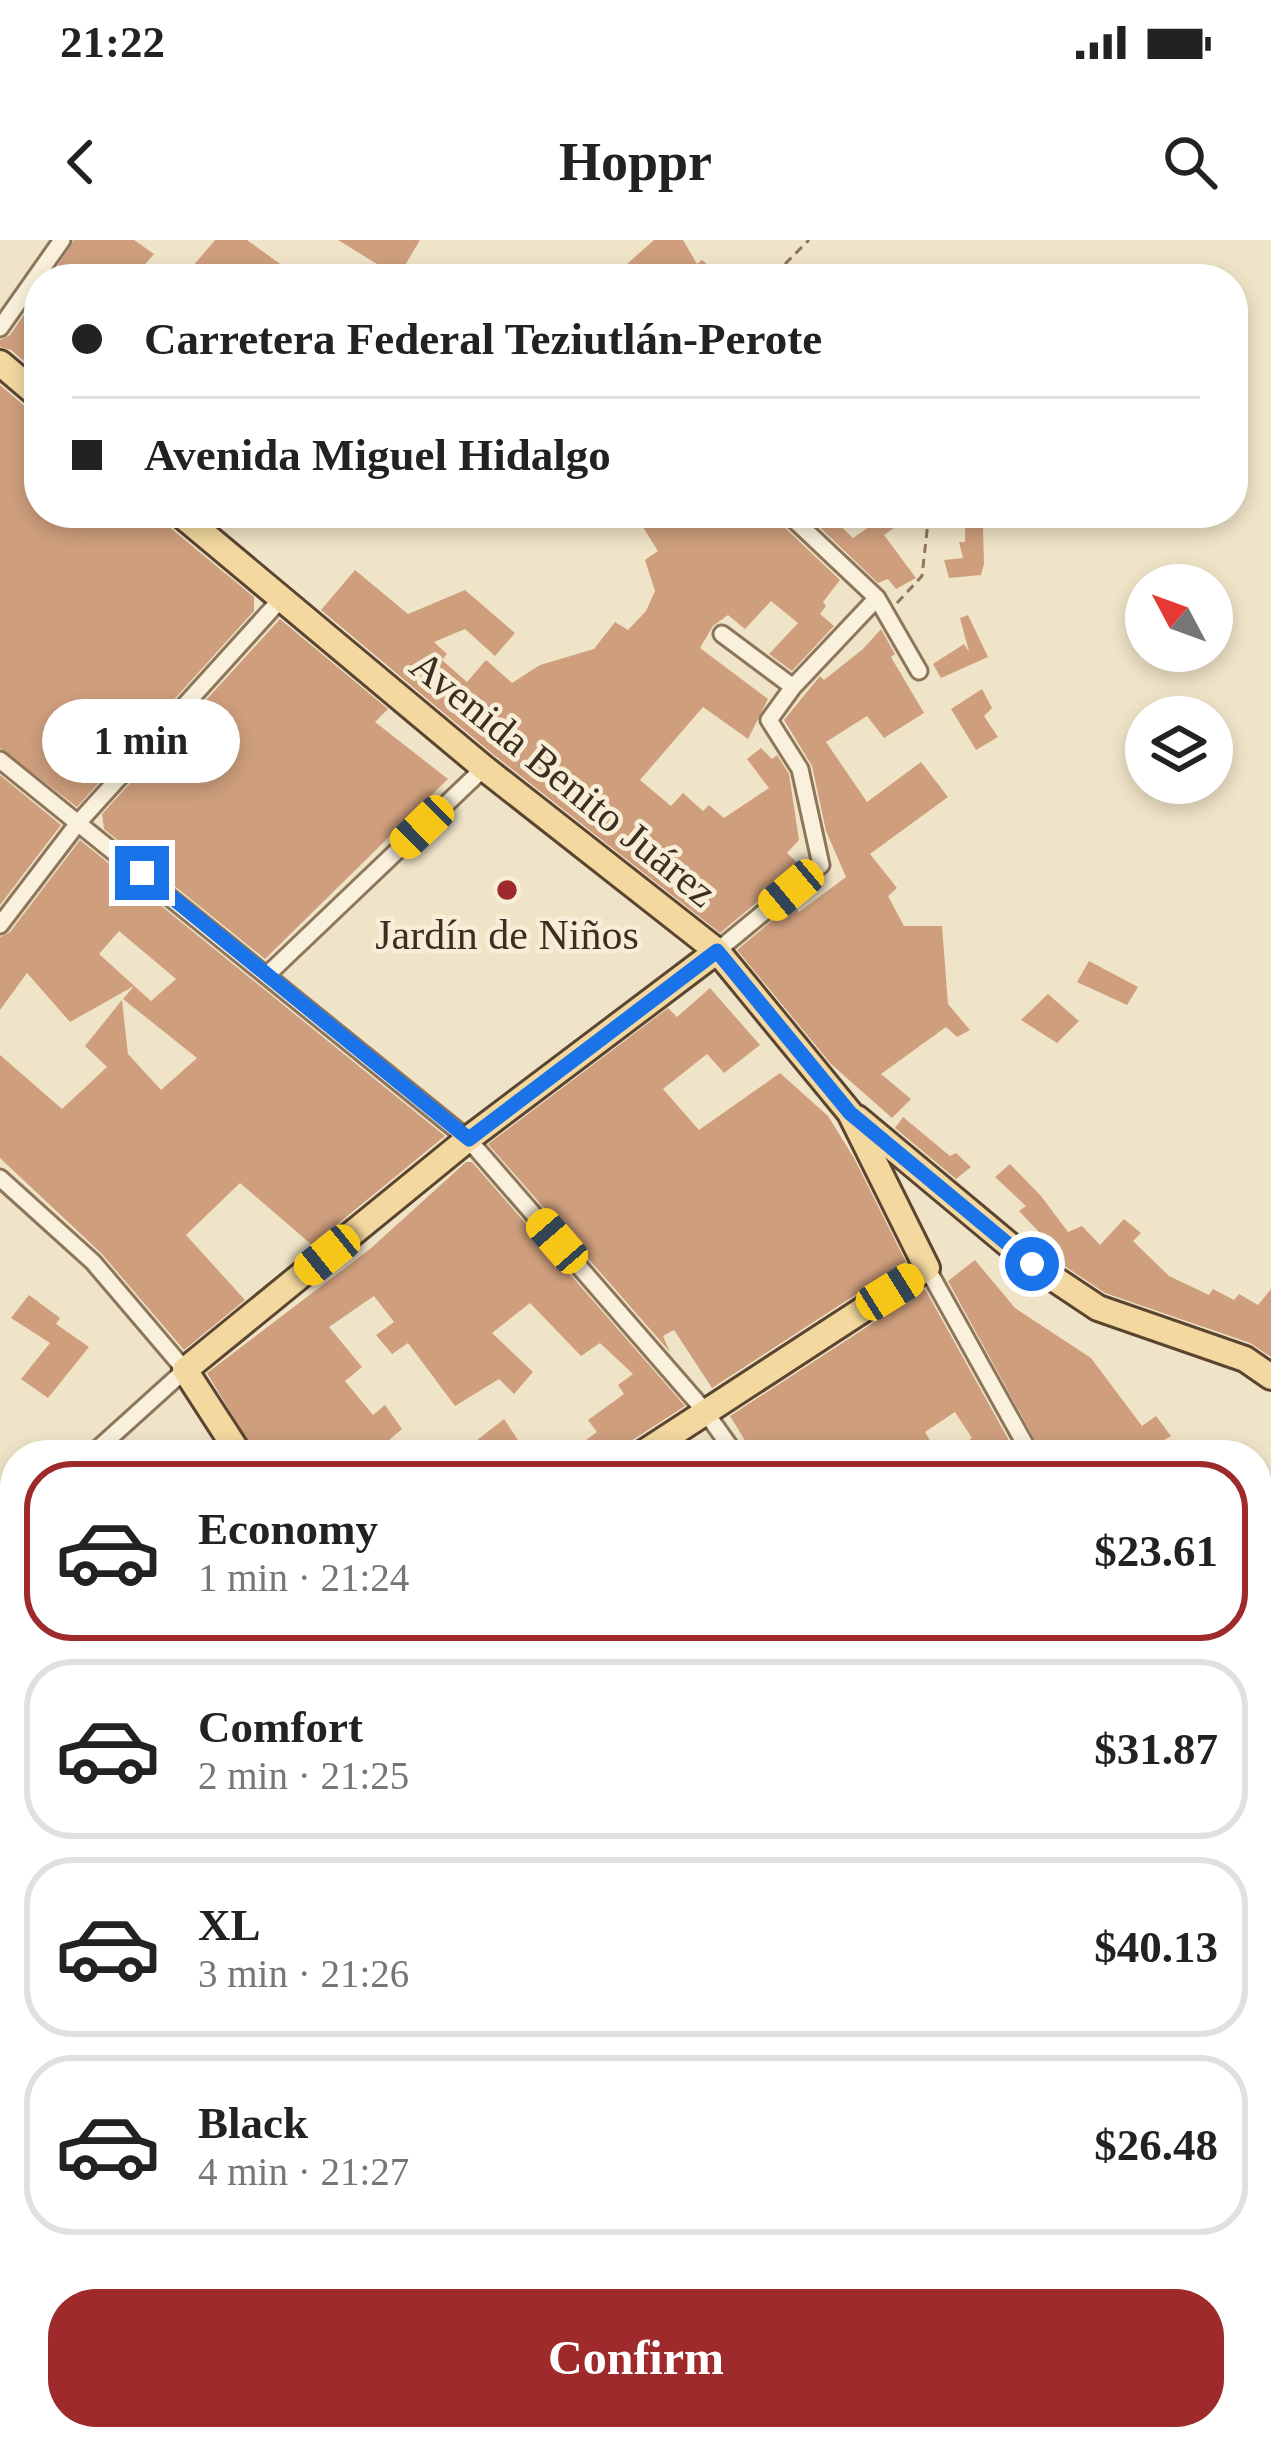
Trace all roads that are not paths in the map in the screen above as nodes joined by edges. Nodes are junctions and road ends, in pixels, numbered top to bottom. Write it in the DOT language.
graph roads {
  1 [pos="24,294"];
  2 [pos="0,328"];
  3 [pos="0,363"];
  4 [pos="24,383"];
  5 [pos="197,528"];
  6 [pos="803,528"];
  7 [pos="281,598"];
  8 [pos="878,598"];
  9 [pos="722,634"];
  10 [pos="919,671"];
  11 [pos="793,687"];
  12 [pos="0,760"];
  13 [pos="484,768"];
  14 [pos="78,823"];
  15 [pos="0,925"];
  16 [pos="717,951"];
  17 [pos="268,974"];
  18 [pos="850,1113"];
  19 [pos="469,1139"];
  20 [pos="0,1178"];
  21 [pos="927,1268"];
  22 [pos="185,1370"];
  23 [pos="1271,1377"];
  24 [pos="704,1410"];
  25 [pos="108,1440"];
  26 [pos="230,1440"];
  27 [pos="661,1440"];
  28 [pos="725,1440"];
  29 [pos="1023,1440"];
  1 -- 2 [label="street"];
  3 -- 4 [label="main road"];
  5 -- 7 [label="main road, Avenida Benito Juárez"];
  6 -- 8 [label="street"];
  7 -- 13 [label="main road, Avenida Benito Juárez"];
  7 -- 14 [label="street"];
  8 -- 10 [label="street"];
  8 -- 11 [label="street"];
  9 -- 11 [label="street"];
  11 -- 16 [label="street"];
  12 -- 14 [label="street"];
  13 -- 16 [label="main road, Avenida Benito Juárez"];
  13 -- 17 [label="street"];
  14 -- 15 [label="street"];
  14 -- 17 [label="street"];
  16 -- 18 [label="main road, Avenida Benito Juárez"];
  16 -- 19 [label="main road"];
  17 -- 19 [label="street"];
  18 -- 21 [label="main road, Avenida Benito Juárez"];
  18 -- 23 [label="main road"];
  19 -- 22 [label="main road"];
  19 -- 24 [label="street"];
  20 -- 22 [label="street"];
  21 -- 24 [label="main road"];
  21 -- 29 [label="street, Avenida Benito Juárez"];
  22 -- 25 [label="street"];
  22 -- 26 [label="main road"];
  24 -- 27 [label="main road"];
  24 -- 28 [label="street"];
}
